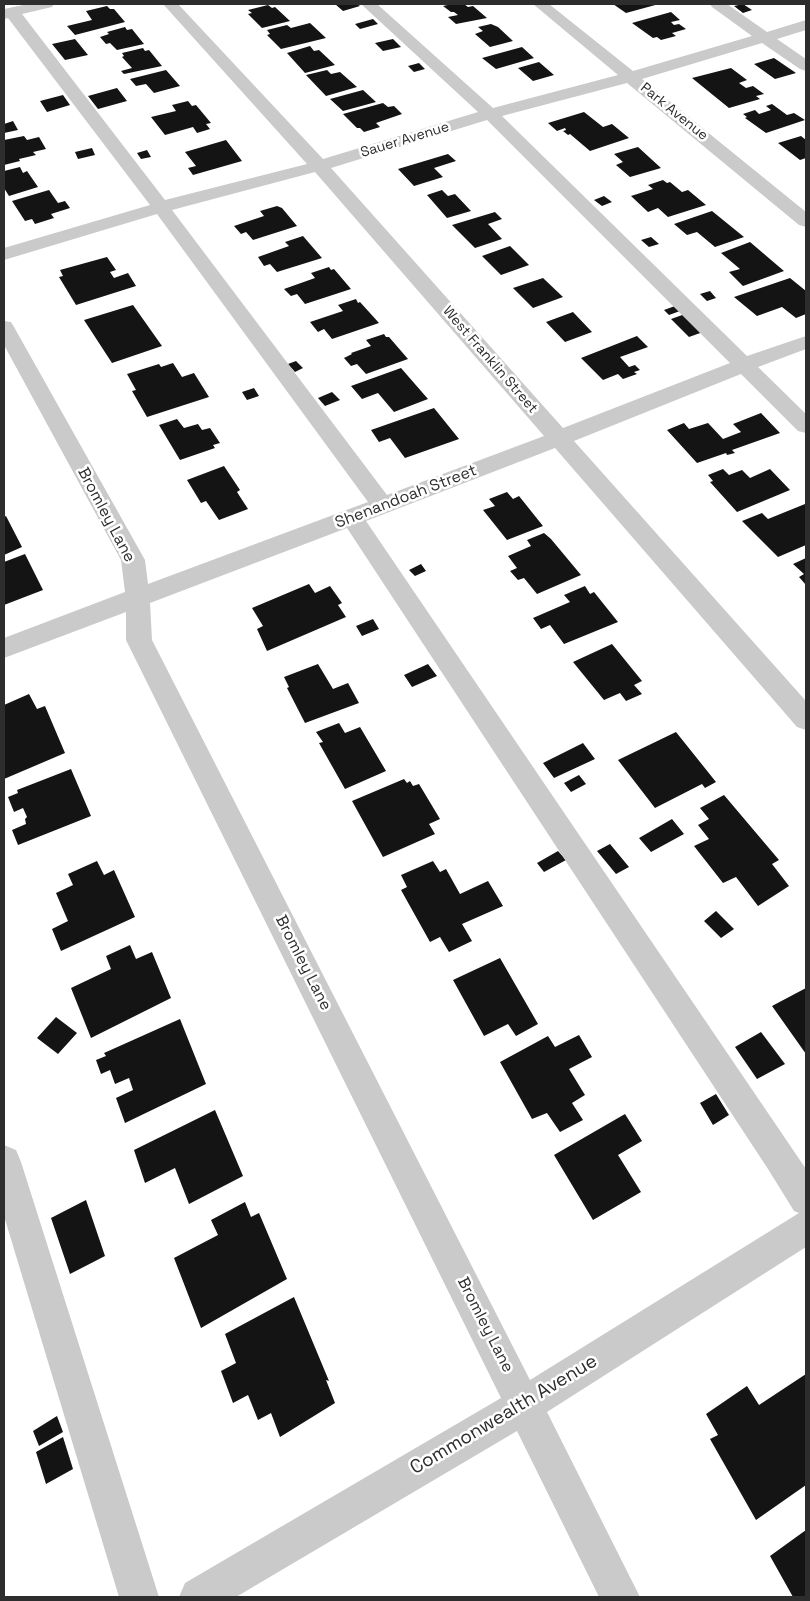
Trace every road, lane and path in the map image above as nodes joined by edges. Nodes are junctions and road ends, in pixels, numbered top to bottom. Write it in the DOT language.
graph roads {
  1 [pos="47,4"];
  2 [pos="170,4"];
  3 [pos="368,4"];
  4 [pos="540,4"];
  5 [pos="717,4"];
  6 [pos="17,9"];
  7 [pos="806,25"];
  8 [pos="764,37"];
  9 [pos="806,66"];
  10 [pos="631,77"];
  11 [pos="490,114"];
  12 [pos="319,166"];
  13 [pos="161,207"];
  14 [pos="806,221"];
  15 [pos="4,254"];
  16 [pos="4,326"];
  17 [pos="806,342"];
  18 [pos="744,364"];
  19 [pos="806,426"];
  20 [pos="559,439"];
  21 [pos="383,506"];
  22 [pos="352,518"];
  23 [pos="138,597"];
  24 [pos="4,648"];
  25 [pos="806,719"];
  26 [pos="4,1162"];
  27 [pos="806,1199"];
  28 [pos="806,1227"];
  29 [pos="525,1405"];
  30 [pos="139,1597"];
  31 [pos="199,1597"];
  32 [pos="620,1597"];
  1 -- 6 [label="street"];
  2 -- 12 [label="street, West Franklin Street"];
  3 -- 11 [label="street"];
  4 -- 10 [label="street, Park Avenue"];
  5 -- 8 [label="street"];
  6 -- 13 [label="street"];
  7 -- 8 [label="street, Sauer Avenue"];
  8 -- 9 [label="street"];
  8 -- 10 [label="street, Sauer Avenue"];
  10 -- 11 [label="street, Sauer Avenue"];
  10 -- 14 [label="street, Park Avenue"];
  11 -- 12 [label="street, Sauer Avenue"];
  11 -- 18 [label="street"];
  12 -- 13 [label="street, Sauer Avenue"];
  12 -- 20 [label="street, West Franklin Street"];
  13 -- 15 [label="street, Sauer Avenue"];
  13 -- 21 [label="street"];
  16 -- 23 [label="street, Bromley Lane"];
  17 -- 18 [label="street, Shenandoah Street"];
  18 -- 19 [label="street"];
  18 -- 20 [label="street, Shenandoah Street"];
  20 -- 21 [label="street, Shenandoah Street"];
  20 -- 25 [label="street, West Franklin Street"];
  21 -- 22 [label="street, Shenandoah Street"];
  22 -- 23 [label="street, Shenandoah Street"];
  22 -- 27 [label="street"];
  23 -- 24 [label="street, Shenandoah Street"];
  23 -- 29 [label="street, Bromley Lane"];
  26 -- 30 [label="street"];
  28 -- 29 [label="street, Commonwealth Avenue"];
  29 -- 31 [label="street, Commonwealth Avenue"];
  29 -- 32 [label="street, Bromley Lane"];
}
